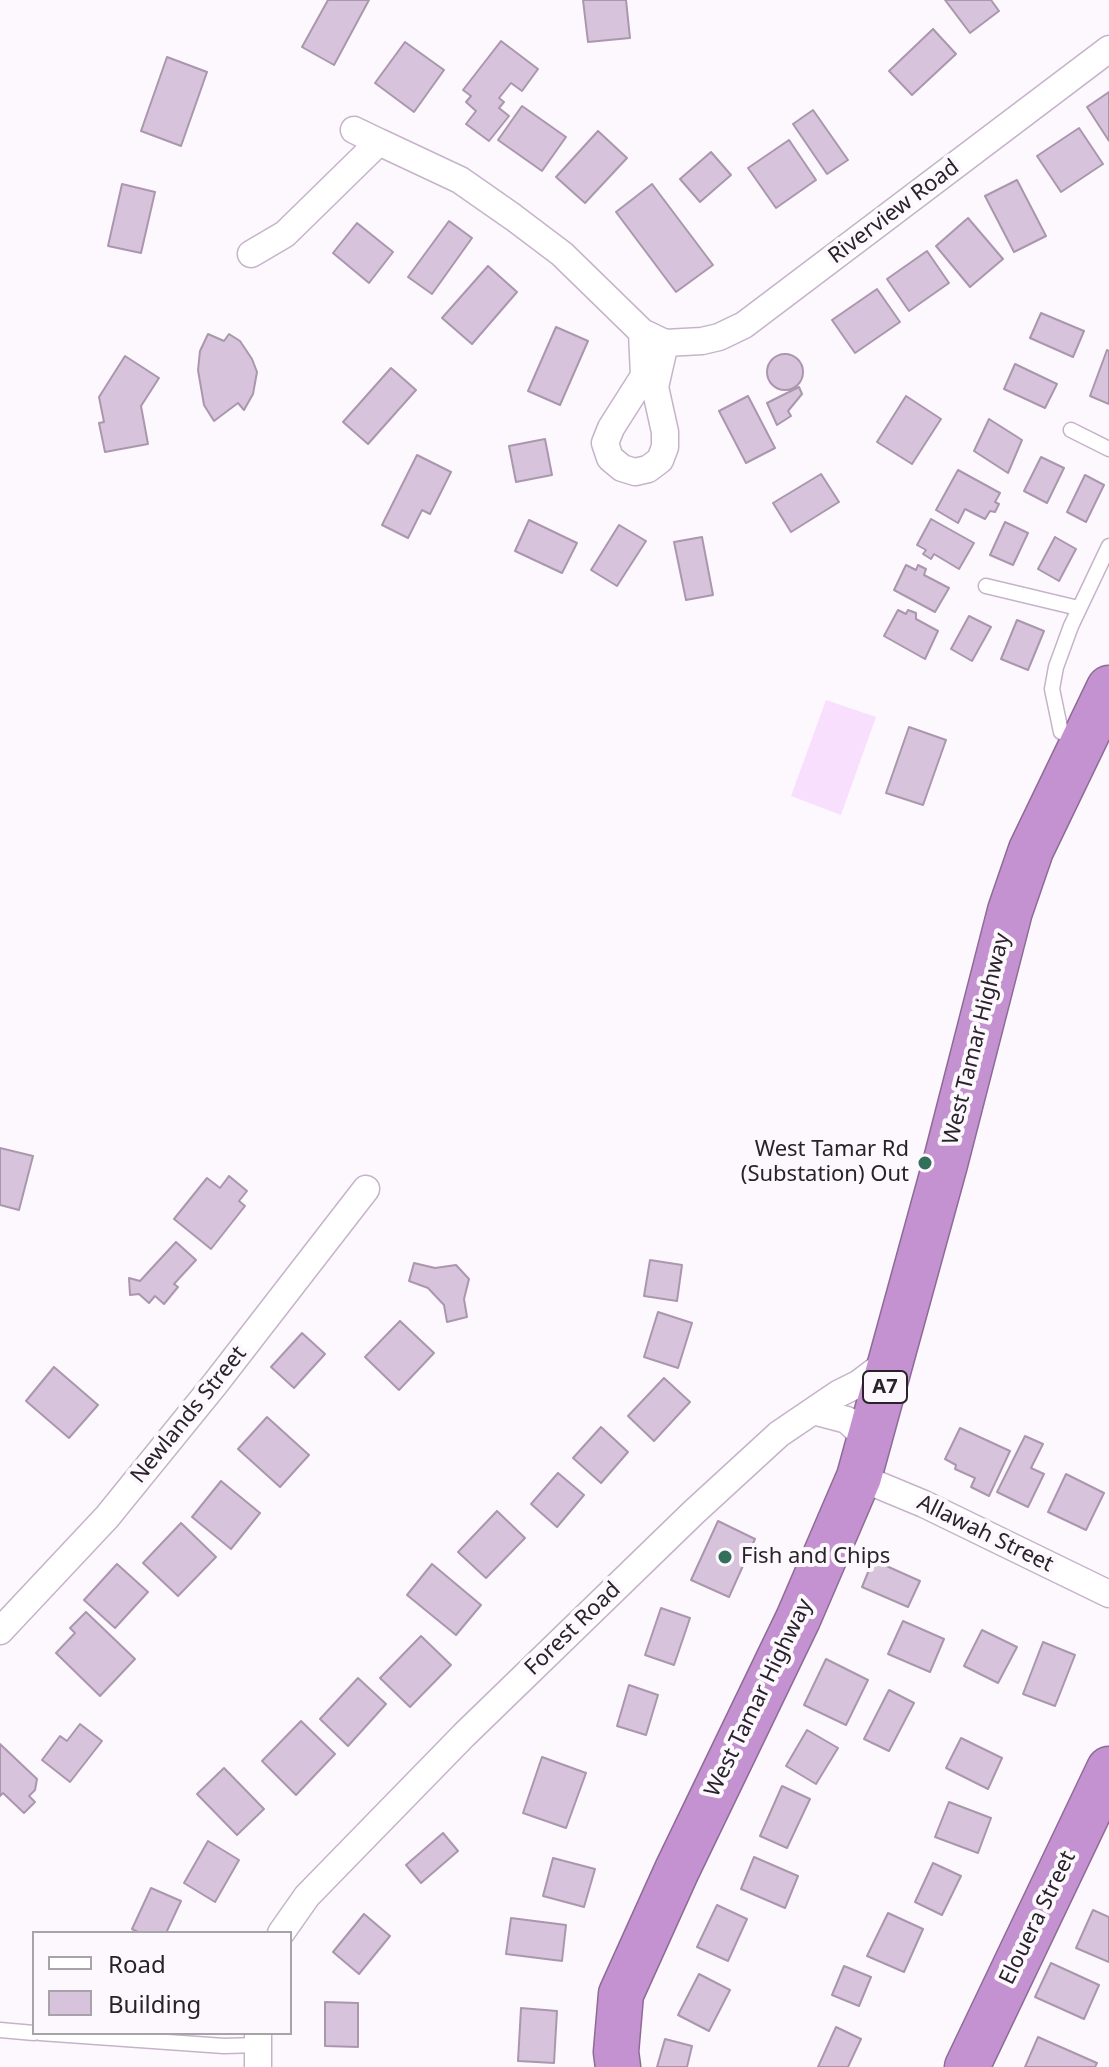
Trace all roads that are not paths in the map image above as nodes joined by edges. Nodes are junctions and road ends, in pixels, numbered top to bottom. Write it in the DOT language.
graph roads {
  1 [pos="1109,49"];
  2 [pos="354,130"];
  3 [pos="379,142"];
  4 [pos="251,254"];
  5 [pos="1071,430"];
  6 [pos="1109,449"];
  7 [pos="1109,546"];
  8 [pos="986,586"];
  9 [pos="1078,608"];
  10 [pos="1109,688"];
  11 [pos="1082,742"];
  12 [pos="366,1189"];
  13 [pos="894,1357"];
  14 [pos="813,1411"];
  15 [pos="864,1459"];
  16 [pos="1109,1594"];
  17 [pos="0,1631"];
  18 [pos="1109,1769"];
  19 [pos="282,1931"];
  20 [pos="0,2030"];
  21 [pos="32,2033"];
  22 [pos="66,2035"];
  23 [pos="258,2048"];
  24 [pos="618,2067"];
  25 [pos="967,2067"];
  1 -- 3 [label="street, Riverview Road"];
  2 -- 3 [label="street, Riverview Road"];
  3 -- 4 [label="street"];
  5 -- 6 [label="lane"];
  7 -- 9 [label="lane"];
  8 -- 9 [label="lane"];
  9 -- 11 [label="lane"];
  10 -- 11 [label="highway, West Tamar Highway / A7"];
  11 -- 13 [label="highway, West Tamar Highway / A7"];
  12 -- 17 [label="street, Newlands Street"];
  13 -- 14 [label="street, Forest Road"];
  13 -- 15 [label="highway, West Tamar Highway / A7"];
  14 -- 15 [label="street, Allawah Street"];
  14 -- 19 [label="street, Forest Road"];
  15 -- 16 [label="street, Allawah Street"];
  15 -- 24 [label="highway, West Tamar Highway / A7"];
  18 -- 25 [label="highway, Elouera Street"];
  20 -- 21 [label="lane"];
  22 -- 23 [label="lane"];
}
